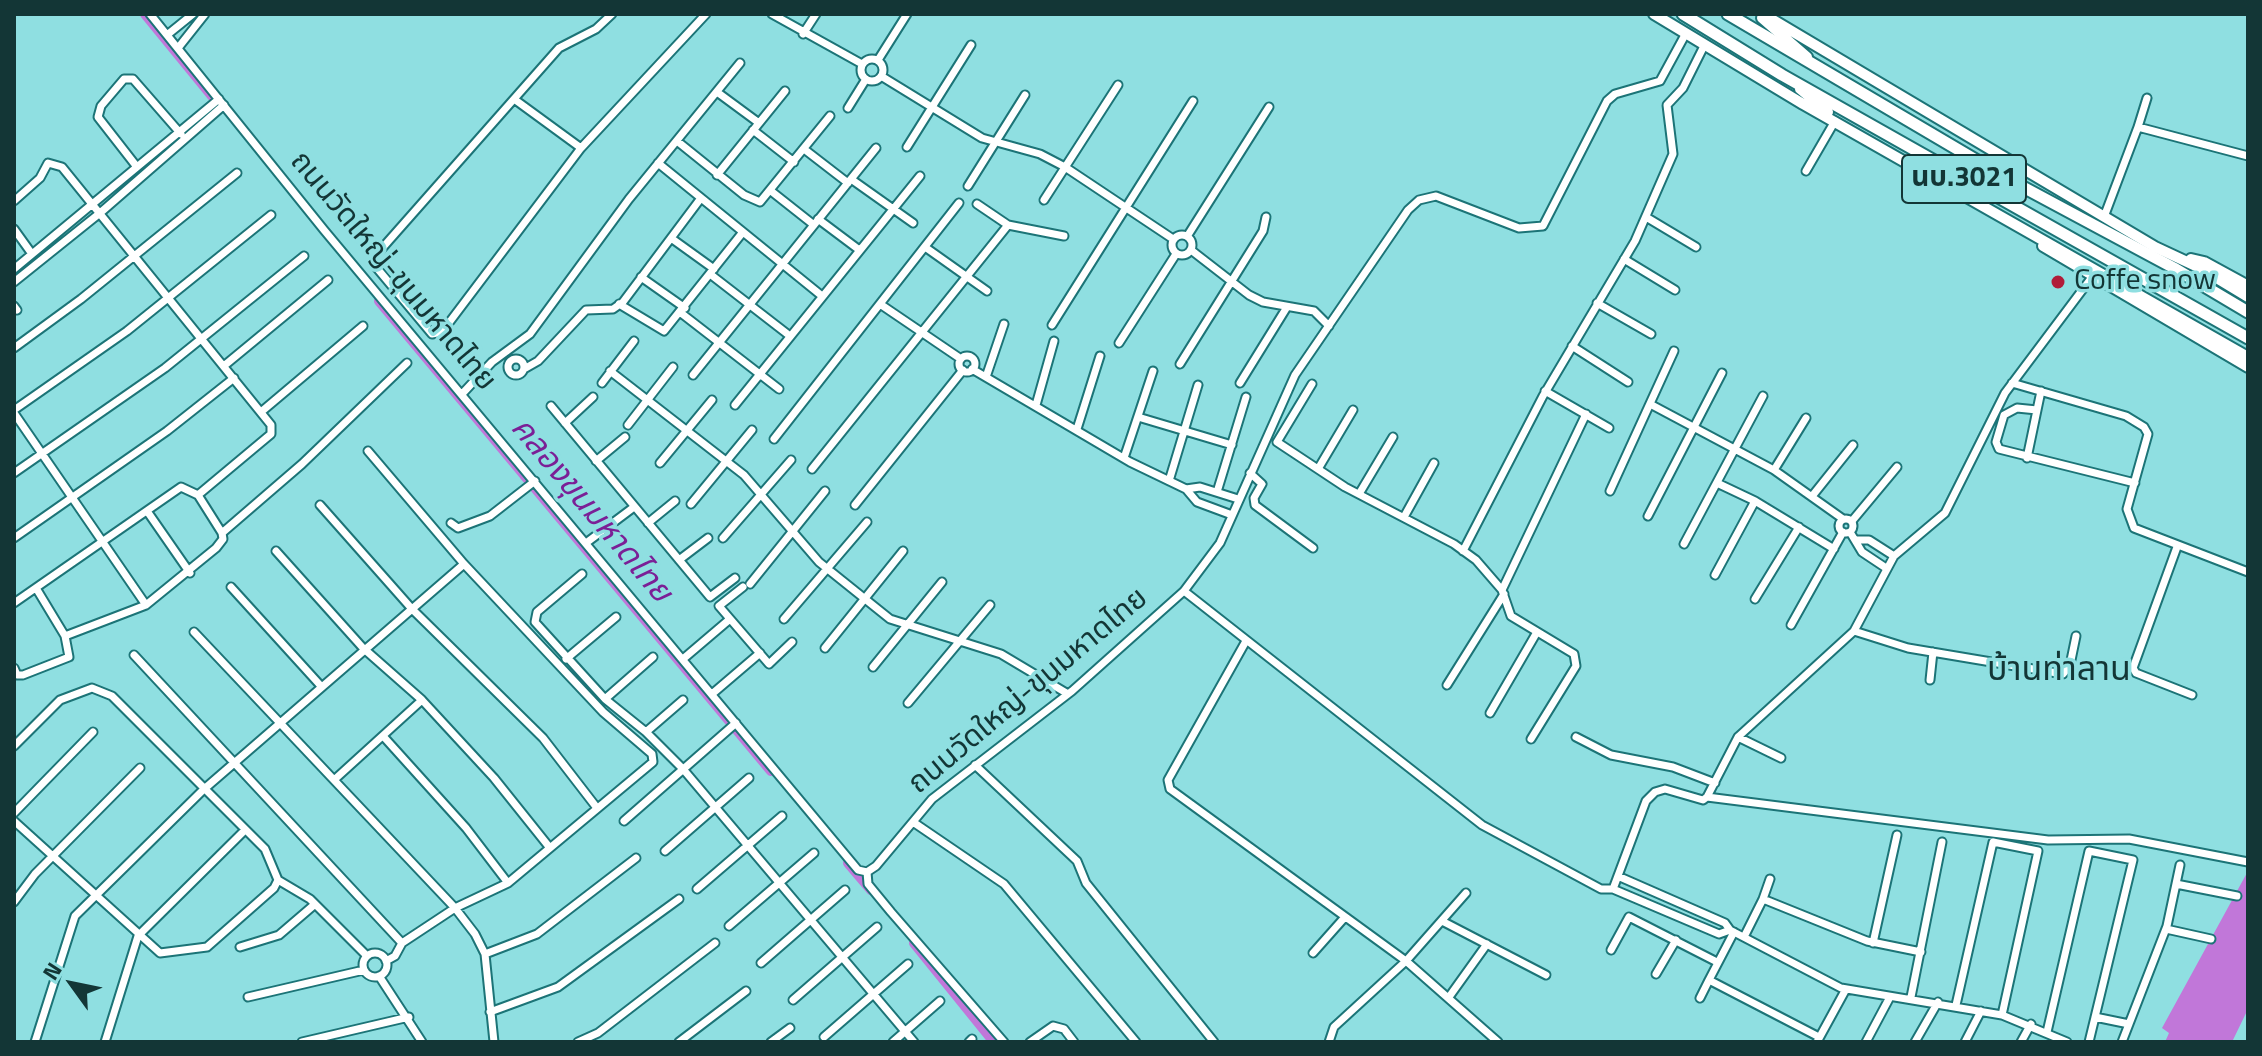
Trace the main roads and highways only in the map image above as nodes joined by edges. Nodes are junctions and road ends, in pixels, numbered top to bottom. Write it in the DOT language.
graph roads {
  1 [pos="1654,14"];
  2 [pos="1683,14"];
  3 [pos="1728,14"];
  4 [pos="1757,14"];
  5 [pos="1763,14"];
  6 [pos="1825,72"];
  7 [pos="1782,75"];
  8 [pos="1848,128"];
  9 [pos="2024,229"];
  10 [pos="2155,247"];
  11 [pos="2248,286"];
  12 [pos="2248,297"];
  13 [pos="2248,312"];
  14 [pos="2248,338"];
  15 [pos="2248,357"];
  16 [pos="2248,367"];
  1 -- 8 [label="main road, นบ.3021"];
  2 -- 7 [label="main road, นบ.3021"];
  3 -- 6 [label="main road, นบ.3021"];
  4 -- 6 [label="main road"];
  5 -- 10 [label="main road, นบ.3021"];
  6 -- 13 [label="main road, นบ.3021"];
  7 -- 8 [label="main road"];
  7 -- 14 [label="main road, นบ.3021"];
  8 -- 9 [label="main road, นบ.3021"];
  9 -- 15 [label="main road, นบ.3021"];
  9 -- 16 [label="main road"];
  10 -- 11 [label="main road"];
  10 -- 12 [label="main road, นบ.3021"];
}
